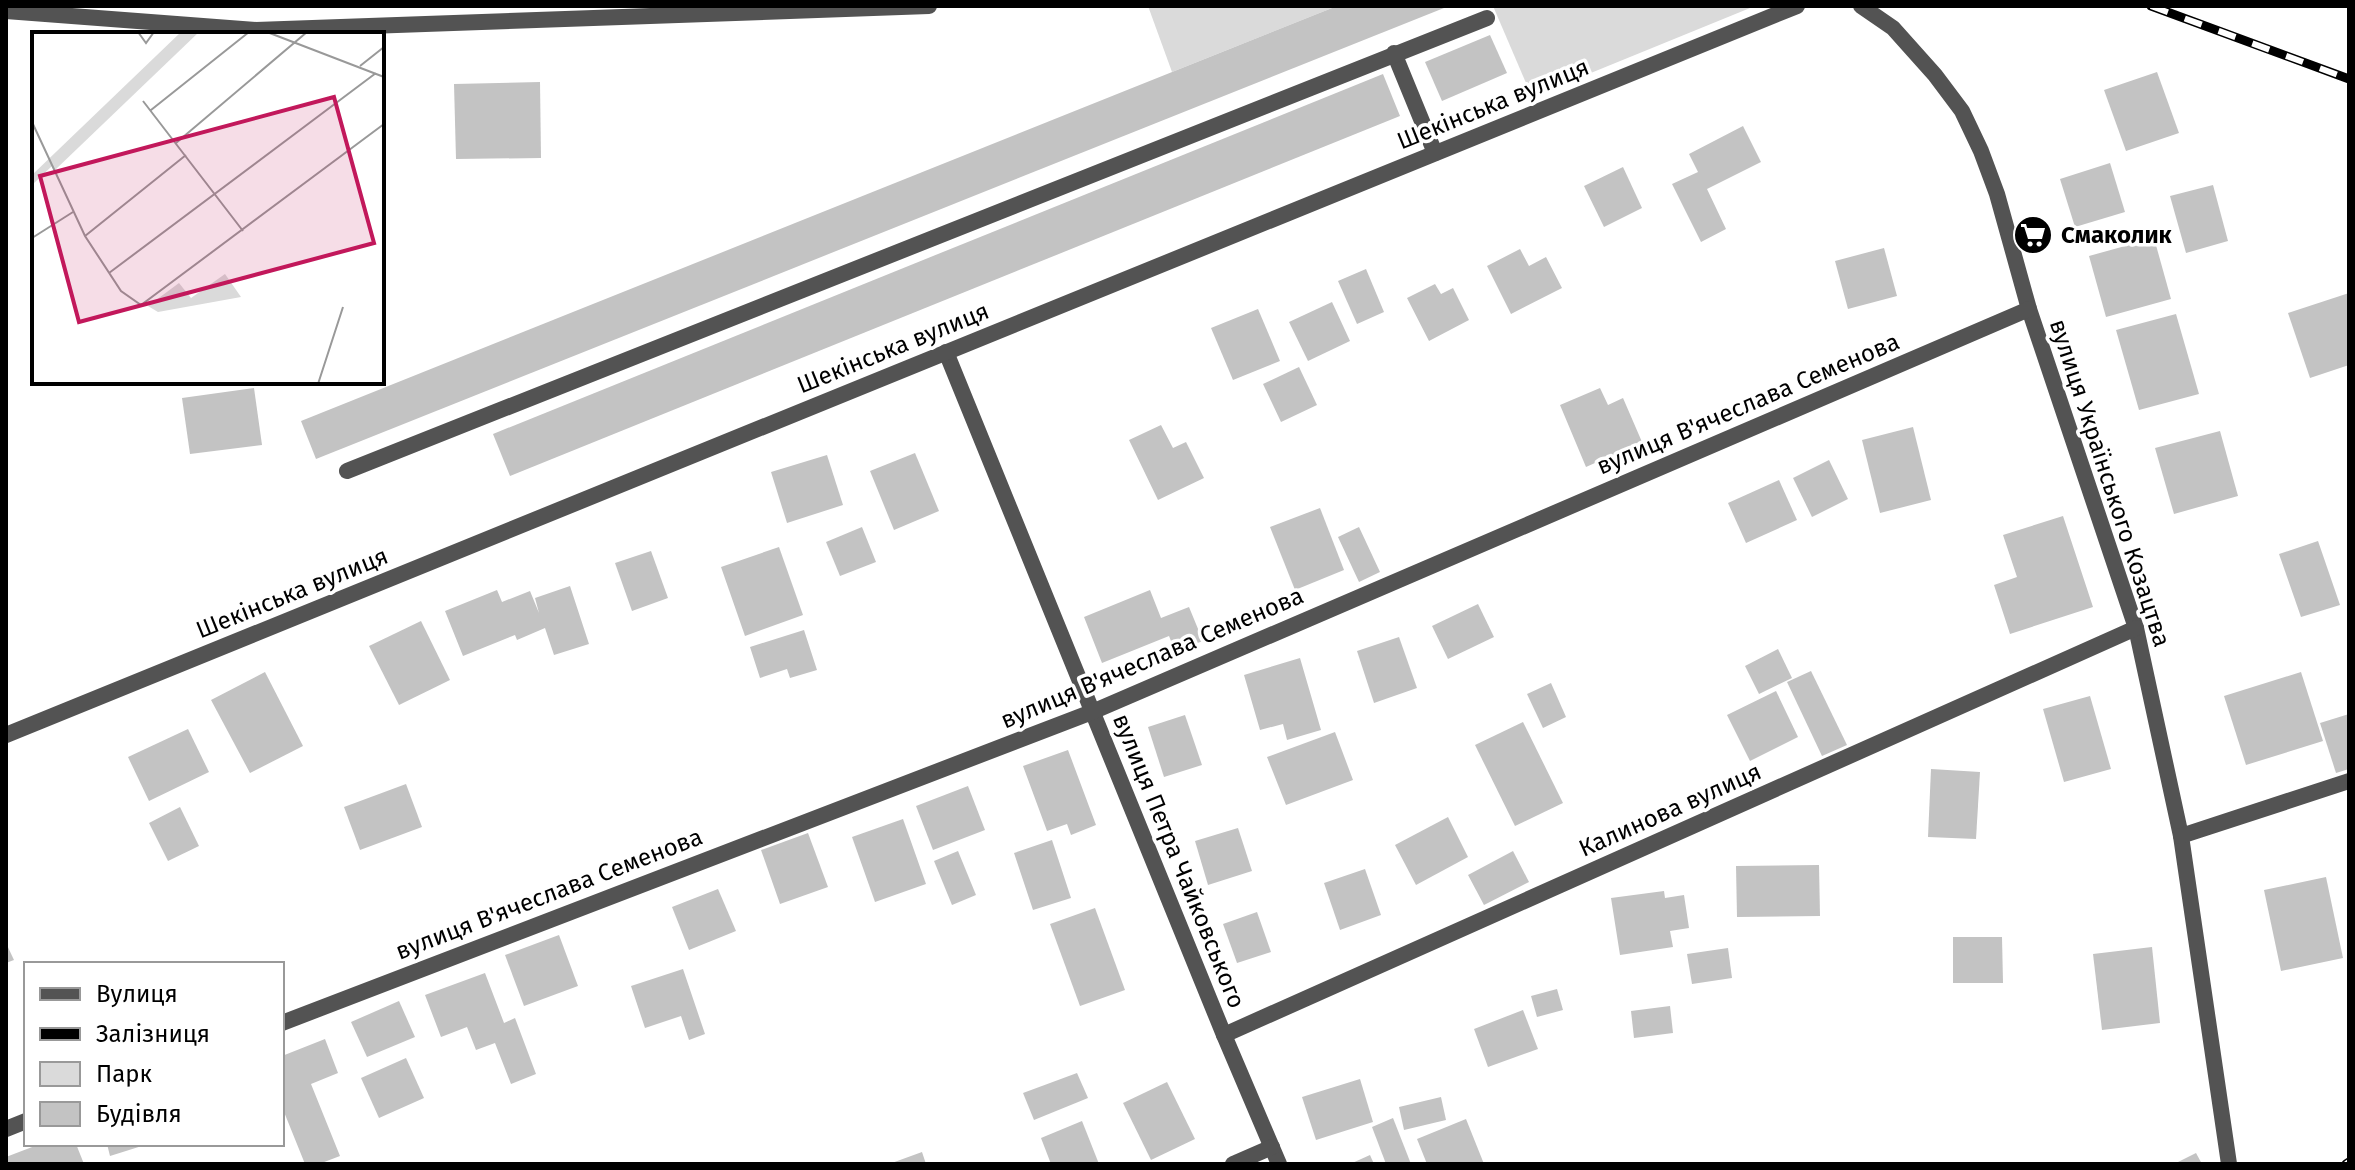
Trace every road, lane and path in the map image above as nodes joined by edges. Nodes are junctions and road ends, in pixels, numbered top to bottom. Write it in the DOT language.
graph roads {
  1 [pos="929,6"];
  2 [pos="1797,6"];
  3 [pos="1861,6"];
  4 [pos="6,11"];
  5 [pos="1487,18"];
  6 [pos="1394,53"];
  7 [pos="1435,153"];
  8 [pos="2029,309"];
  9 [pos="946,352"];
  10 [pos="347,471"];
  11 [pos="2136,628"];
  12 [pos="1092,712"];
  13 [pos="6,735"];
  14 [pos="2349,781"];
  15 [pos="2181,836"];
  16 [pos="284,1022"];
  17 [pos="1224,1035"];
  18 [pos="1272,1147"];
  19 [pos="1233,1164"];
  20 [pos="1279,1164"];
  21 [pos="2229,1164"];
  1 -- 4 [label="street"];
  2 -- 7 [label="street, Шекінська вулиця"];
  3 -- 8 [label="street, вулиця Українського Козацтва"];
  5 -- 6 [label="street"];
  6 -- 7 [label="street"];
  6 -- 10 [label="street"];
  7 -- 9 [label="street, Шекінська вулиця"];
  8 -- 11 [label="street, вулиця Українського Козацтва"];
  8 -- 12 [label="street, вулиця В'ячеслава Семенова"];
  9 -- 12 [label="street, вулиця Петра Чайковського"];
  9 -- 13 [label="street, Шекінська вулиця"];
  11 -- 15 [label="street, вулиця Українського Козацтва"];
  11 -- 17 [label="street, Калинова вулиця"];
  12 -- 16 [label="street, вулиця В'ячеслава Семенова"];
  12 -- 17 [label="street, вулиця Петра Чайковського"];
  14 -- 15 [label="street"];
  15 -- 21 [label="street, вулиця Українського Козацтва"];
  17 -- 18 [label="street, вулиця Петра Чайковського"];
  18 -- 19 [label="street"];
  18 -- 20 [label="street, вулиця Петра Чайковського"];
}
